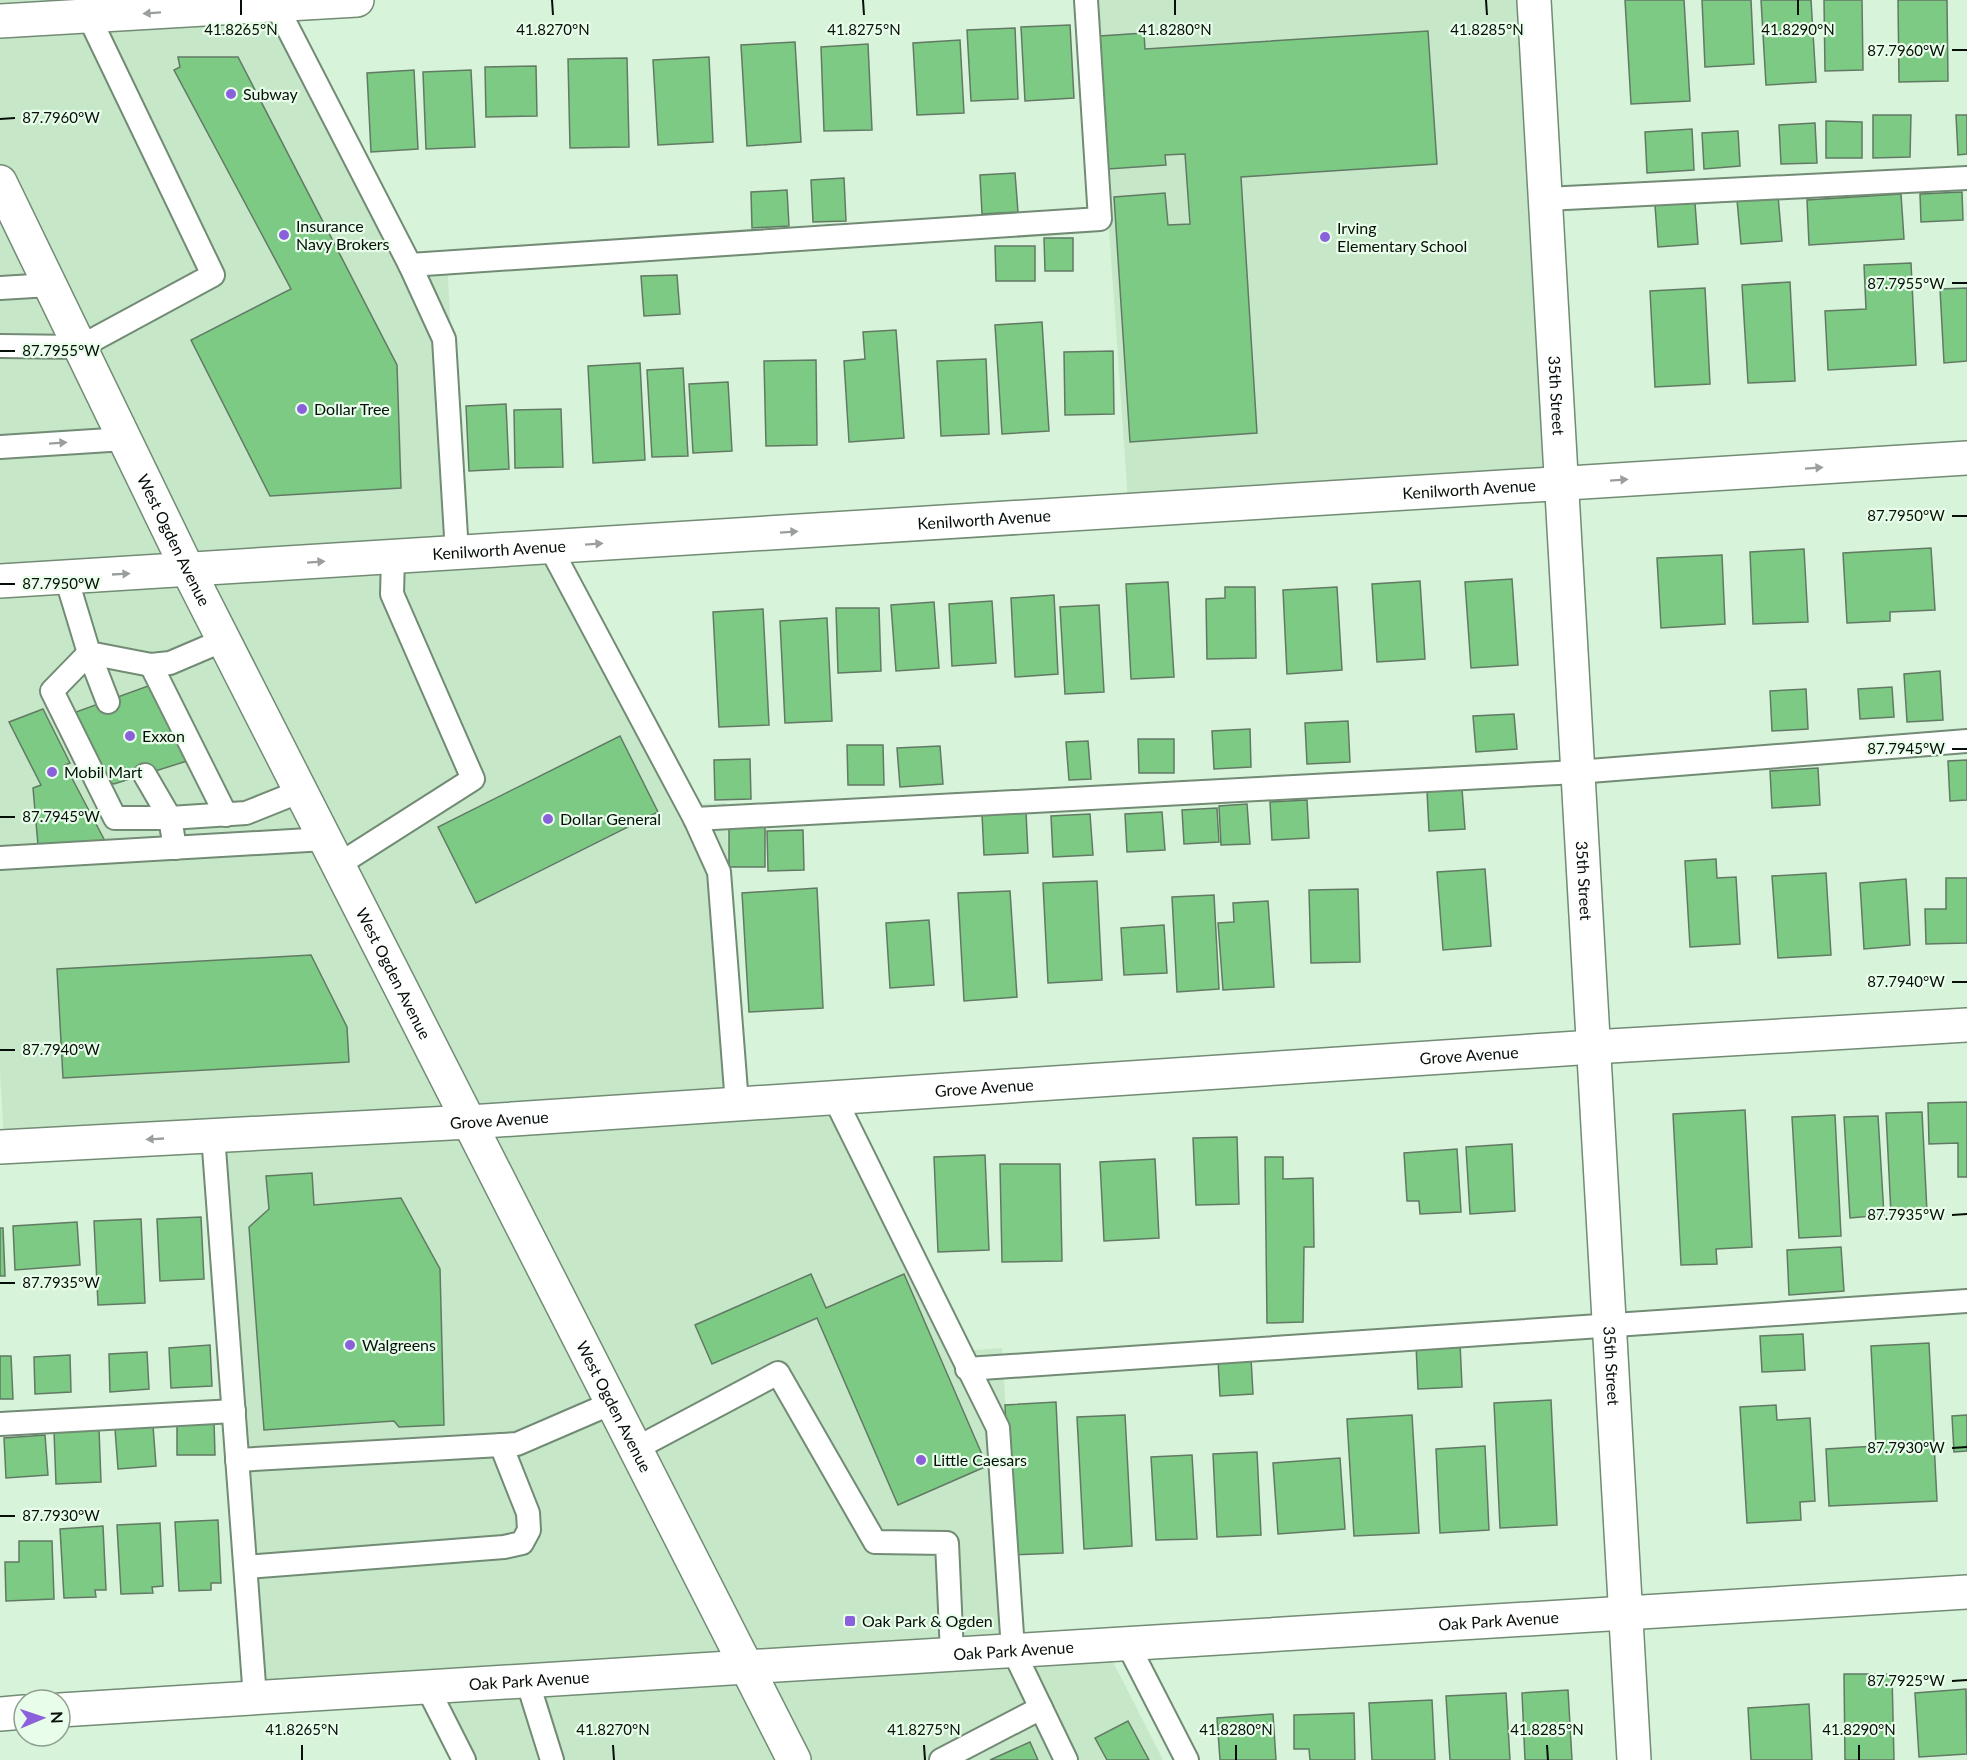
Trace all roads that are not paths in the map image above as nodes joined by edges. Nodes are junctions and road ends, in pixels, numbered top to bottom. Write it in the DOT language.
graph roads {
  1 [pos="357,0"];
  2 [pos="1086,0"];
  3 [pos="1534,0"];
  4 [pos="186,5"];
  5 [pos="276,5"];
  6 [pos="89,17"];
  7 [pos="0,21"];
  8 [pos="1967,178"];
  9 [pos="0,182"];
  10 [pos="1545,199"];
  11 [pos="410,265"];
  12 [pos="50,285"];
  13 [pos="0,288"];
  14 [pos="0,346"];
  15 [pos="80,347"];
  16 [pos="124,439"];
  17 [pos="0,447"];
  18 [pos="1967,458"];
  19 [pos="1561,483"];
  20 [pos="550,547"];
  21 [pos="457,553"];
  22 [pos="393,557"];
  23 [pos="188,570"];
  24 [pos="66,577"];
  25 [pos="0,581"];
  26 [pos="224,640"];
  27 [pos="89,653"];
  28 [pos="151,665"];
  29 [pos="108,702"];
  30 [pos="1967,741"];
  31 [pos="1577,772"];
  32 [pos="145,774"];
  33 [pos="301,790"];
  34 [pos="226,816"];
  35 [pos="170,818"];
  36 [pos="695,819"];
  37 [pos="175,848"];
  38 [pos="332,852"];
  39 [pos="0,858"];
  40 [pos="1967,1025"];
  41 [pos="1593,1047"];
  42 [pos="834,1098"];
  43 [pos="737,1104"];
  44 [pos="469,1122"];
  45 [pos="213,1136"];
  46 [pos="0,1147"];
  47 [pos="1967,1301"];
  48 [pos="1609,1326"];
  49 [pos="967,1369"];
  50 [pos="612,1403"];
  51 [pos="234,1412"];
  52 [pos="0,1424"];
  53 [pos="501,1445"];
  54 [pos="635,1449"];
  55 [pos="237,1460"];
  56 [pos="246,1567"];
  57 [pos="1967,1592"];
  58 [pos="1625,1612"];
  59 [pos="1127,1643"];
  60 [pos="1013,1650"];
  61 [pos="952,1654"];
  62 [pos="746,1666"];
  63 [pos="527,1680"];
  64 [pos="427,1687"];
  65 [pos="255,1698"];
  66 [pos="1041,1708"];
  67 [pos="72,1709"];
  68 [pos="464,1760"];
  69 [pos="552,1760"];
  70 [pos="794,1760"];
  71 [pos="940,1760"];
  72 [pos="1066,1760"];
  73 [pos="1187,1760"];
  74 [pos="1634,1760"];
  1 -- 5 [label="street"];
  2 -- 11 [label="lane"];
  3 -- 10 [label="street, 35th Street"];
  4 -- 5 [label="street"];
  4 -- 6 [label="street, one-way"];
  5 -- 11 [label="lane"];
  6 -- 7 [label="street"];
  6 -- 15 [label="lane"];
  8 -- 10 [label="lane"];
  9 -- 12 [label="street, West Ogden Avenue"];
  10 -- 19 [label="street, 35th Street"];
  11 -- 21 [label="lane"];
  12 -- 13 [label="lane"];
  12 -- 15 [label="street, West Ogden Avenue"];
  14 -- 15 [label="lane"];
  15 -- 16 [label="street, West Ogden Avenue"];
  17 -- 16 [label="lane, one-way"];
  16 -- 23 [label="street, West Ogden Avenue"];
  19 -- 18 [label="street, Kenilworth Avenue, one-way"];
  20 -- 19 [label="street, Kenilworth Avenue, one-way"];
  19 -- 31 [label="street, 35th Street"];
  20 -- 21 [label="street, Kenilworth Avenue"];
  20 -- 36 [label="lane"];
  21 -- 22 [label="street, Kenilworth Avenue"];
  23 -- 22 [label="street, Kenilworth Avenue, one-way"];
  22 -- 38 [label="lane"];
  24 -- 23 [label="street, Kenilworth Avenue, one-way"];
  23 -- 26 [label="street, West Ogden Avenue"];
  24 -- 25 [label="street, Kenilworth Avenue"];
  24 -- 27 [label="lane"];
  26 -- 28 [label="lane"];
  26 -- 33 [label="street, West Ogden Avenue"];
  27 -- 28 [label="lane"];
  27 -- 29 [label="lane"];
  27 -- 35 [label="lane"];
  28 -- 34 [label="lane"];
  30 -- 31 [label="lane"];
  31 -- 36 [label="lane"];
  31 -- 41 [label="street, 35th Street"];
  32 -- 35 [label="lane"];
  33 -- 34 [label="lane"];
  33 -- 38 [label="street, West Ogden Avenue"];
  34 -- 35 [label="lane"];
  35 -- 37 [label="lane"];
  36 -- 43 [label="lane"];
  37 -- 38 [label="lane"];
  37 -- 39 [label="lane"];
  38 -- 44 [label="street, West Ogden Avenue"];
  40 -- 41 [label="street, Grove Avenue"];
  41 -- 42 [label="street, Grove Avenue"];
  41 -- 48 [label="street, 35th Street"];
  42 -- 43 [label="street, Grove Avenue"];
  42 -- 49 [label="lane"];
  43 -- 44 [label="street, Grove Avenue"];
  44 -- 45 [label="street, Grove Avenue"];
  44 -- 50 [label="street, West Ogden Avenue"];
  45 -- 46 [label="street, Grove Avenue, one-way"];
  45 -- 51 [label="lane"];
  47 -- 48 [label="lane"];
  48 -- 49 [label="lane"];
  48 -- 58 [label="street, 35th Street"];
  49 -- 60 [label="lane"];
  50 -- 53 [label="lane"];
  50 -- 54 [label="street, West Ogden Avenue"];
  51 -- 52 [label="lane"];
  51 -- 55 [label="lane"];
  53 -- 55 [label="lane"];
  53 -- 56 [label="lane"];
  54 -- 61 [label="lane"];
  54 -- 62 [label="street, West Ogden Avenue"];
  55 -- 56 [label="lane"];
  56 -- 65 [label="lane"];
  57 -- 58 [label="street, Oak Park Avenue"];
  58 -- 59 [label="street, Oak Park Avenue"];
  58 -- 74 [label="street, 35th Street"];
  59 -- 60 [label="street, Oak Park Avenue"];
  59 -- 73 [label="lane"];
  60 -- 61 [label="street, Oak Park Avenue"];
  60 -- 66 [label="lane"];
  61 -- 62 [label="street, Oak Park Avenue"];
  62 -- 63 [label="street, Oak Park Avenue"];
  62 -- 70 [label="street, West Ogden Avenue"];
  63 -- 64 [label="street, Oak Park Avenue"];
  63 -- 69 [label="lane"];
  64 -- 65 [label="street, Oak Park Avenue"];
  64 -- 68 [label="lane"];
  65 -- 67 [label="street, Oak Park Avenue"];
  66 -- 71 [label="lane"];
  66 -- 72 [label="lane"];
}
